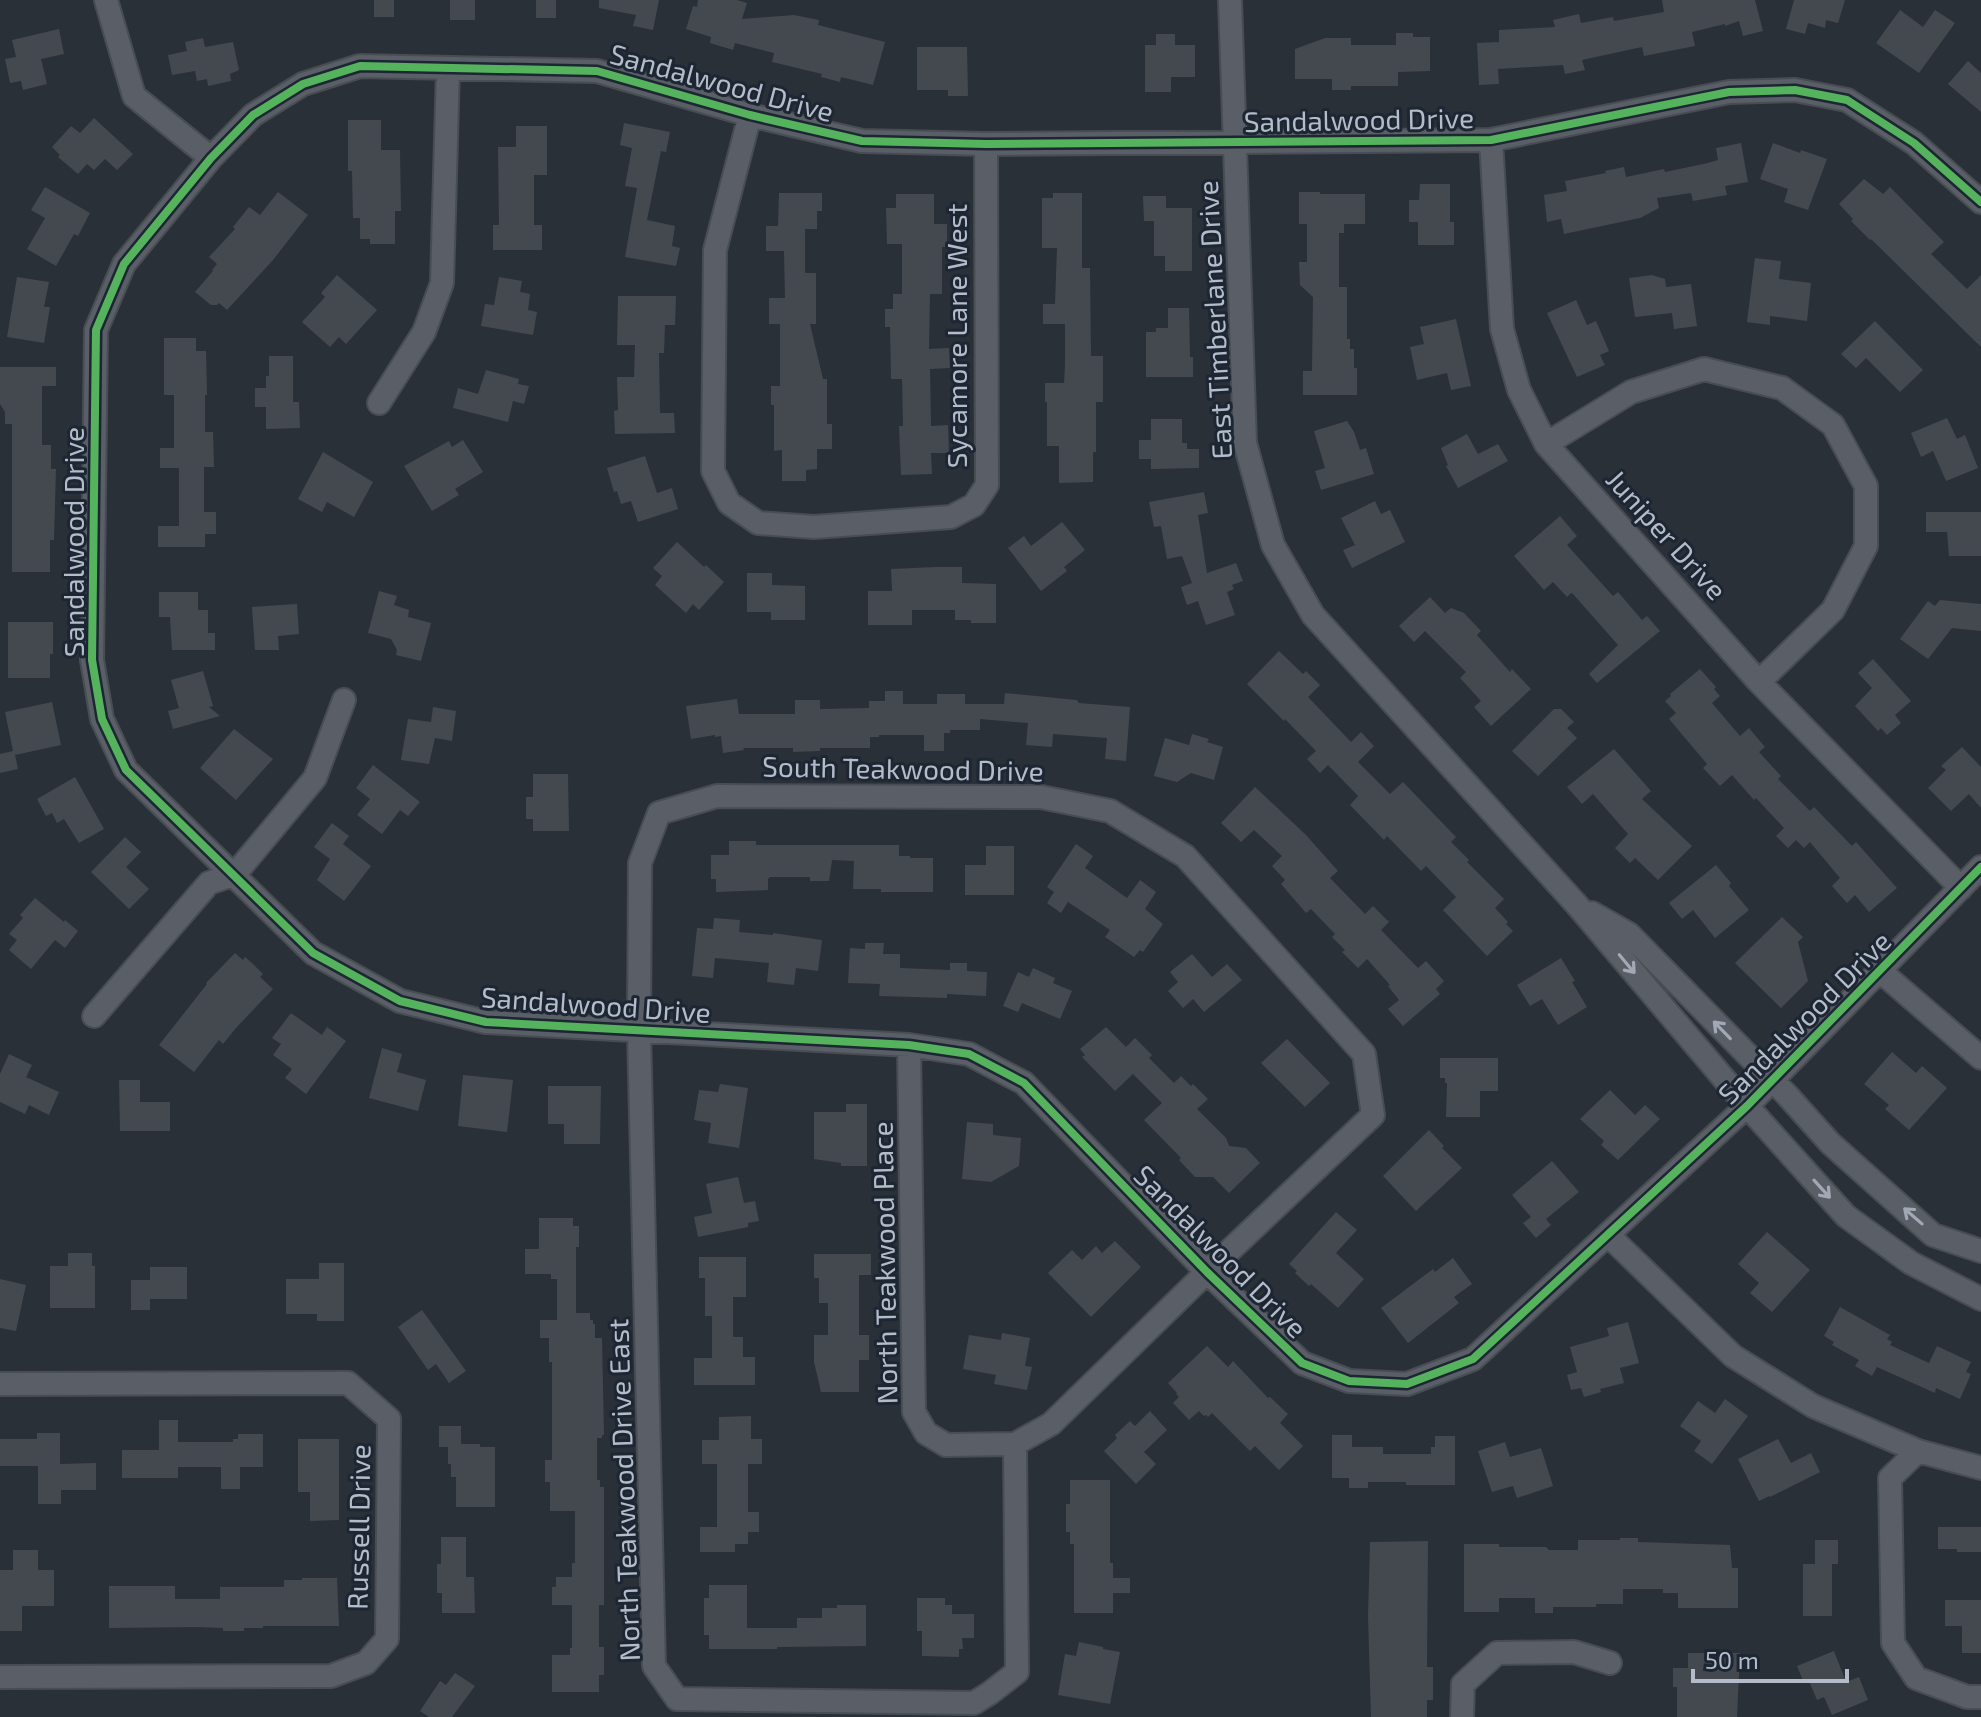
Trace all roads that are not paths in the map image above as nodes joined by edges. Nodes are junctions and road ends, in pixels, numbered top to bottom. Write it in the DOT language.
graph roads {
  1 [pos="106,0"];
  2 [pos="1230,0"];
  3 [pos="448,68"];
  4 [pos="750,115"];
  5 [pos="1491,140"];
  6 [pos="1234,143"];
  7 [pos="986,144"];
  8 [pos="211,158"];
  9 [pos="1980,198"];
  10 [pos="379,403"];
  11 [pos="1546,444"];
  12 [pos="1759,682"];
  13 [pos="344,700"];
  14 [pos="1981,867"];
  15 [pos="235,874"];
  16 [pos="1961,888"];
  17 [pos="1577,905"];
  18 [pos="1880,971"];
  19 [pos="94,1016"];
  20 [pos="639,1031"];
  21 [pos="909,1045"];
  22 [pos="1981,1058"];
  23 [pos="1773,1081"];
  24 [pos="1747,1106"];
  25 [pos="1608,1235"];
  26 [pos="1981,1251"];
  27 [pos="1207,1272"];
  28 [pos="1981,1299"];
  29 [pos="0,1384"];
  30 [pos="1015,1444"];
  31 [pos="1918,1451"];
  32 [pos="1981,1468"];
  33 [pos="1610,1663"];
  34 [pos="0,1677"];
  35 [pos="1981,1697"];
  36 [pos="1462,1717"];
  1 -- 8 [label="street"];
  2 -- 6 [label="street, East Timberlane Drive"];
  3 -- 4 [label="street, Sandalwood Drive"];
  3 -- 8 [label="street, Sandalwood Drive"];
  3 -- 10 [label="street"];
  4 -- 7 [label="street, Sandalwood Drive"];
  4 -- 7 [label="street, Sycamore Lane West"];
  5 -- 6 [label="street, Sandalwood Drive"];
  5 -- 9 [label="street, Sandalwood Drive"];
  5 -- 11 [label="street, Juniper Drive"];
  6 -- 7 [label="street, Sandalwood Drive"];
  6 -- 17 [label="street, East Timberlane Drive"];
  8 -- 15 [label="street, Sandalwood Drive"];
  11 -- 12 [label="street, Juniper Drive"];
  11 -- 12 [label="street"];
  12 -- 16 [label="street, Juniper Drive"];
  13 -- 15 [label="street"];
  14 -- 16 [label="street, Sandalwood Drive"];
  15 -- 19 [label="street"];
  15 -- 20 [label="street, Sandalwood Drive"];
  16 -- 18 [label="street, Sandalwood Drive"];
  23 -- 17 [label="street, East Timberlane Drive, one-way"];
  17 -- 24 [label="street, East Timberlane Drive, one-way"];
  18 -- 22 [label="street"];
  18 -- 23 [label="street, Sandalwood Drive"];
  20 -- 21 [label="street, Sandalwood Drive"];
  20 -- 27 [label="street, South Teakwood Drive"];
  20 -- 30 [label="street, North Teakwood Drive East"];
  21 -- 27 [label="street, Sandalwood Drive"];
  21 -- 30 [label="street, North Teakwood Place"];
  23 -- 24 [label="street, Sandalwood Drive"];
  26 -- 23 [label="street, East Timberlane Drive, one-way"];
  24 -- 25 [label="street, Sandalwood Drive"];
  24 -- 28 [label="street, East Timberlane Drive, one-way"];
  25 -- 27 [label="street, Sandalwood Drive"];
  25 -- 31 [label="street"];
  27 -- 30 [label="street"];
  29 -- 34 [label="street, Russell Drive"];
  31 -- 32 [label="street"];
  31 -- 35 [label="street"];
  33 -- 36 [label="street"];
}
